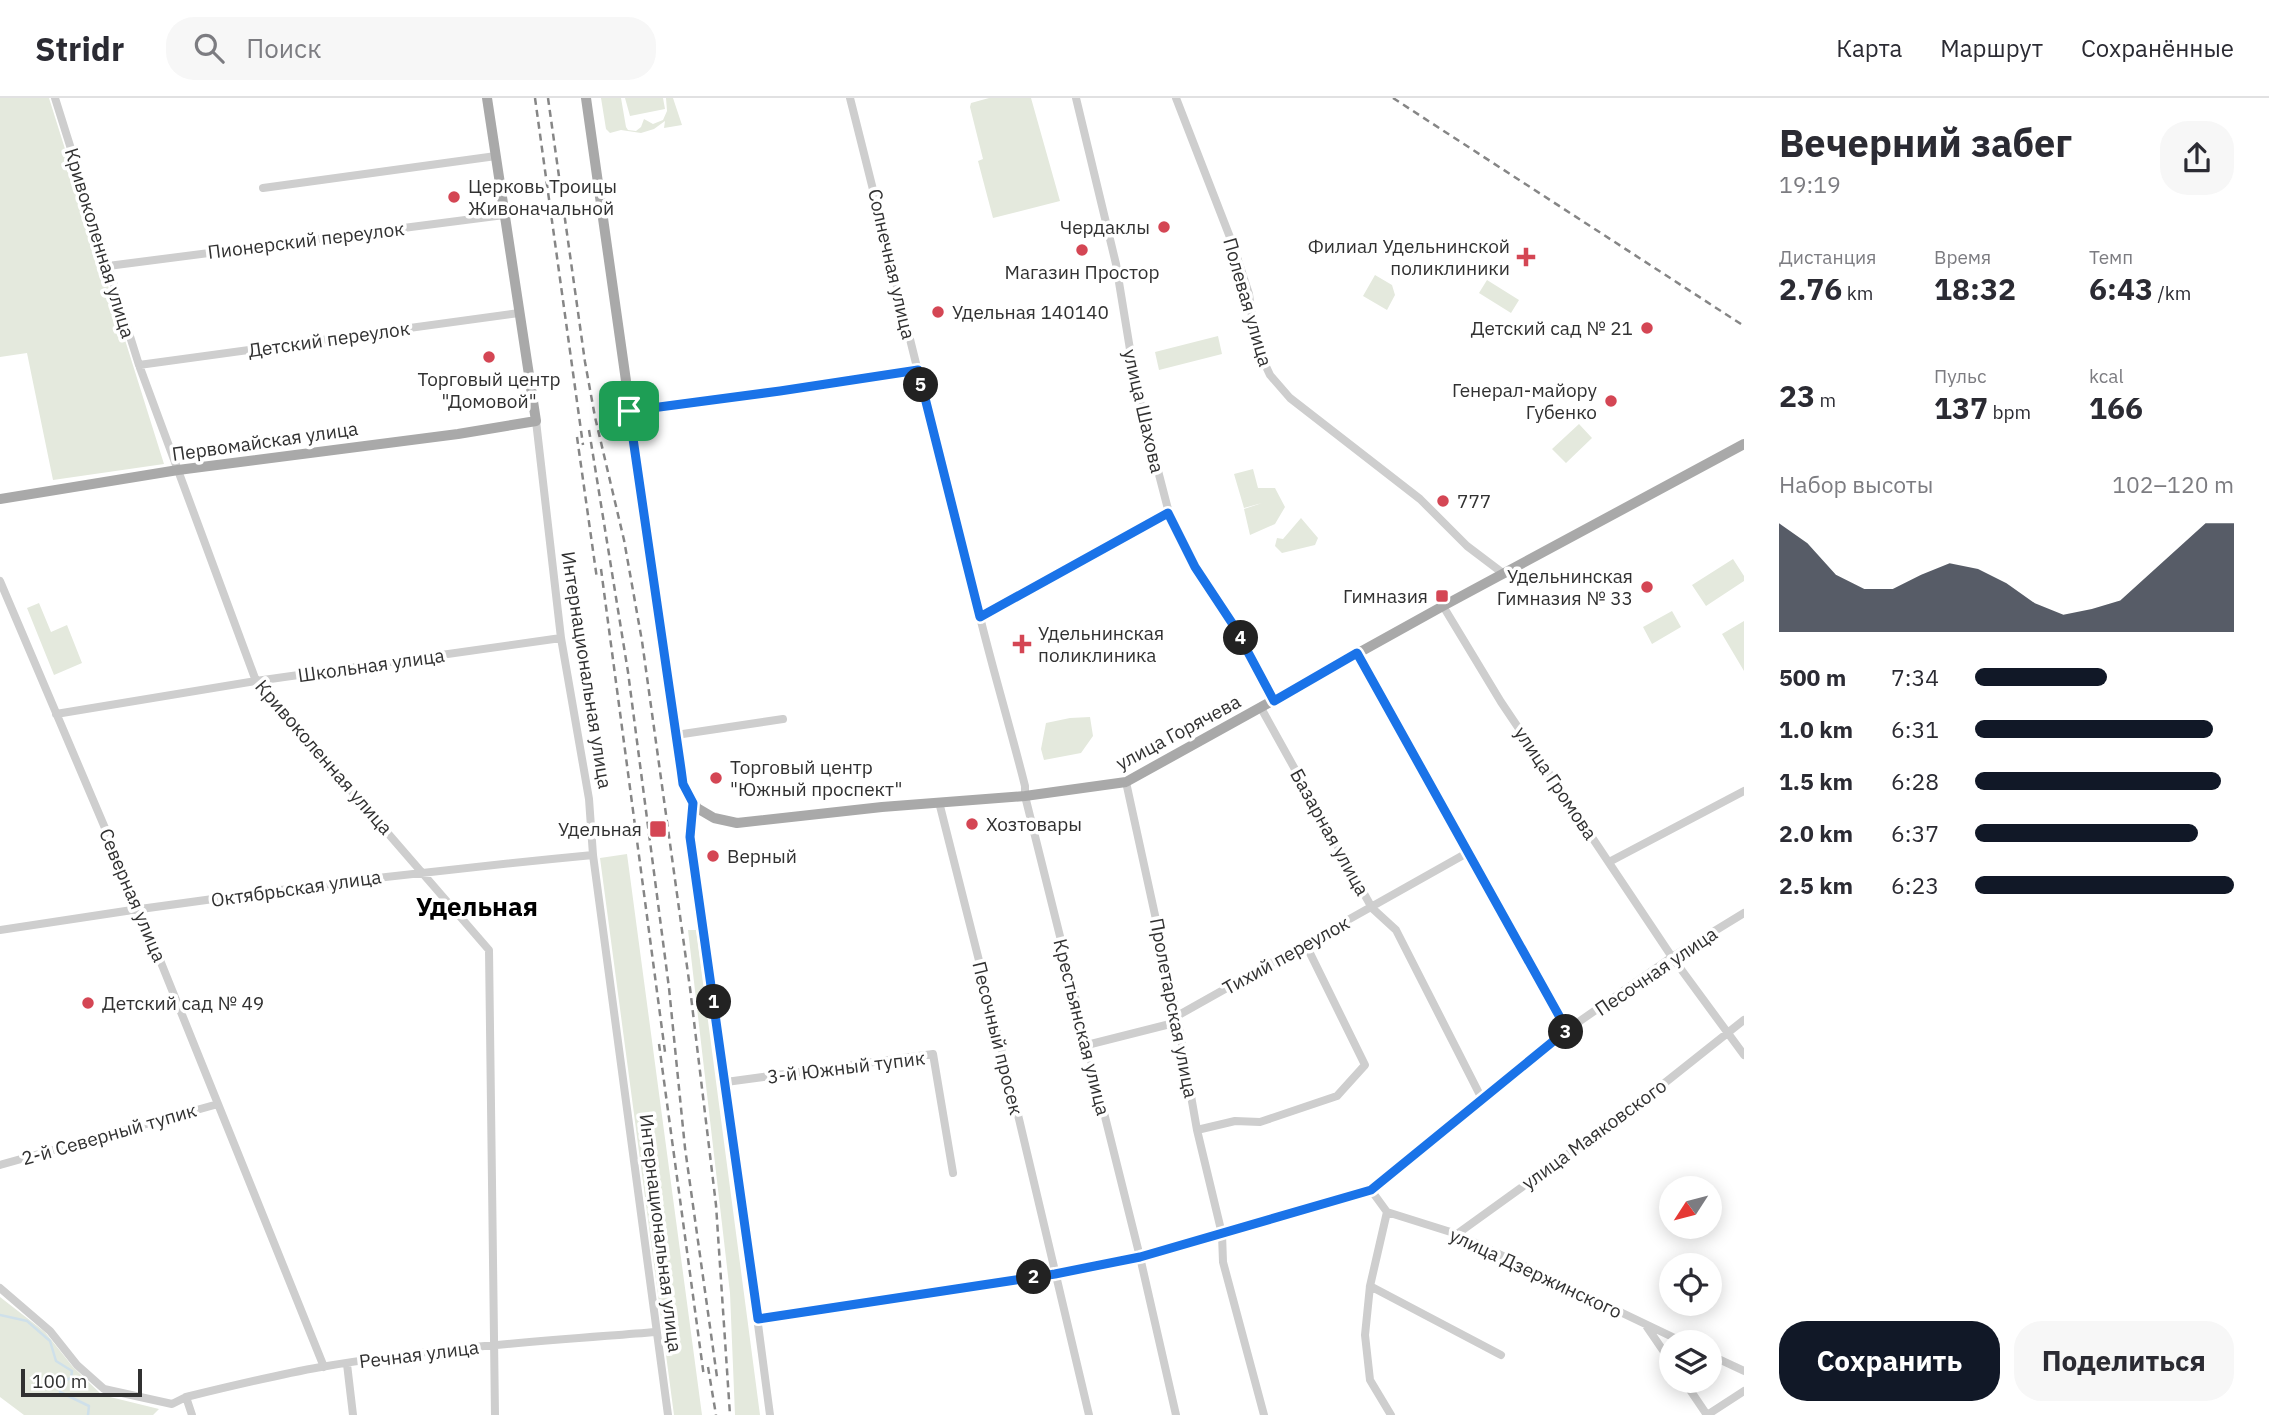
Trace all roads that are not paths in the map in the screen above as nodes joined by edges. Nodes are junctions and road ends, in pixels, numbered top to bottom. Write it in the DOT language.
graph roads {
  1 [pos="55,98"];
  2 [pos="488,98"];
  3 [pos="586,98"];
  4 [pos="850,98"];
  5 [pos="1076,98"];
  6 [pos="1176,98"];
  7 [pos="496,156"];
  8 [pos="263,188"];
  9 [pos="504,215"];
  10 [pos="108,266"];
  11 [pos="519,313"];
  12 [pos="139,365"];
  13 [pos="918,370"];
  14 [pos="629,411"];
  15 [pos="536,421"];
  16 [pos="1744,444"];
  17 [pos="178,470"];
  18 [pos="0,499"];
  19 [pos="1168,513"];
  20 [pos="1504,574"];
  21 [pos="0,581"];
  22 [pos="1443,606"];
  23 [pos="980,617"];
  24 [pos="561,638"];
  25 [pos="1357,653"];
  26 [pos="256,681"];
  27 [pos="1274,701"];
  28 [pos="1261,708"];
  29 [pos="56,714"];
  30 [pos="783,719"];
  31 [pos="676,735"];
  32 [pos="1126,782"];
  33 [pos="1744,791"];
  34 [pos="1025,796"];
  35 [pos="939,802"];
  36 [pos="693,803"];
  37 [pos="1467,853"];
  38 [pos="593,855"];
  39 [pos="1609,862"];
  40 [pos="422,871"];
  41 [pos="139,908"];
  42 [pos="1372,908"];
  43 [pos="1744,913"];
  44 [pos="0,930"];
  45 [pos="1306,945"];
  46 [pos="1672,957"];
  47 [pos="1178,1019"];
  48 [pos="1744,1020"];
  49 [pos="1567,1030"];
  50 [pos="1728,1031"];
  51 [pos="1087,1045"];
  52 [pos="1744,1055"];
  53 [pos="726,1082"];
  54 [pos="1482,1099"];
  55 [pos="218,1104"];
  56 [pos="1198,1129"];
  57 [pos="0,1165"];
  58 [pos="953,1173"];
  59 [pos="1371,1190"];
  60 [pos="1387,1212"];
  61 [pos="1222,1234"];
  62 [pos="1458,1234"];
  63 [pos="1140,1257"];
  64 [pos="1055,1274"];
  65 [pos="1370,1286"];
  66 [pos="0,1287"];
  67 [pos="758,1319"];
  68 [pos="1646,1325"];
  69 [pos="1659,1331"];
  70 [pos="656,1332"];
  71 [pos="1659,1344"];
  72 [pos="494,1345"];
  73 [pos="1501,1355"];
  74 [pos="1722,1361"];
  75 [pos="347,1364"];
  76 [pos="324,1367"];
  77 [pos="1744,1371"];
  78 [pos="1744,1391"];
  79 [pos="1692,1393"];
  80 [pos="186,1397"];
  81 [pos="192,1415"];
  82 [pos="353,1415"];
  83 [pos="495,1415"];
  84 [pos="668,1415"];
  85 [pos="770,1415"];
  86 [pos="1089,1415"];
  87 [pos="1176,1415"];
  88 [pos="1264,1415"];
  89 [pos="1391,1415"];
  90 [pos="1707,1415"];
  1 -- 10 [label="street, Кривоколенная улица"];
  2 -- 7 [label="main road, Интернациональная улица"];
  3 -- 14 [label="main road"];
  4 -- 13 [label="street, Солнечная улица"];
  5 -- 19 [label="street, улица Шахова"];
  6 -- 20 [label="street, Полевая улица"];
  7 -- 8 [label="street"];
  7 -- 9 [label="main road, Интернациональная улица"];
  9 -- 10 [label="street, Пионерский переулок"];
  9 -- 11 [label="main road, Интернациональная улица"];
  10 -- 12 [label="street, Кривоколенная улица"];
  11 -- 12 [label="street, Детский переулок"];
  11 -- 15 [label="main road, Интернациональная улица"];
  12 -- 17 [label="street, Кривоколенная улица"];
  13 -- 14 [label="street"];
  13 -- 23 [label="street, Солнечная улица"];
  14 -- 31 [label="main road"];
  15 -- 17 [label="main road, Первомайская улица"];
  15 -- 24 [label="street, Интернациональная улица"];
  16 -- 20 [label="main road, улица Горячева"];
  17 -- 18 [label="main road, Первомайская улица"];
  17 -- 26 [label="street, Кривоколенная улица"];
  19 -- 23 [label="street"];
  19 -- 27 [label="street, улица Шахова"];
  20 -- 22 [label="main road, улица Горячева"];
  21 -- 29 [label="street, Северная улица"];
  22 -- 25 [label="main road, улица Горячева"];
  22 -- 39 [label="street, улица Громова"];
  23 -- 34 [label="street, Солнечная улица"];
  24 -- 26 [label="street, Школьная улица"];
  24 -- 38 [label="street, Интернациональная улица"];
  25 -- 27 [label="main road, улица Горячева"];
  25 -- 37 [label="street"];
  26 -- 29 [label="street, Школьная улица"];
  26 -- 40 [label="street, Кривоколенная улица"];
  27 -- 28 [label="main road, улица Горячева"];
  28 -- 32 [label="main road, улица Горячева"];
  28 -- 42 [label="street, Базарная улица"];
  29 -- 41 [label="street, Северная улица"];
  30 -- 31 [label="street"];
  31 -- 36 [label="main road"];
  32 -- 34 [label="main road, улица Горячева"];
  32 -- 47 [label="street, Пролетарская улица"];
  33 -- 39 [label="street"];
  34 -- 35 [label="main road, улица Горячева"];
  34 -- 51 [label="street, Крестьянская улица"];
  35 -- 36 [label="main road, улица Горячева"];
  35 -- 64 [label="street, Песочный просек"];
  36 -- 53 [label="street"];
  37 -- 42 [label="street, Тихий переулок"];
  37 -- 49 [label="street"];
  38 -- 40 [label="street, Октябрьская улица"];
  38 -- 70 [label="street, Интернациональная улица"];
  39 -- 46 [label="street, улица Громова"];
  40 -- 41 [label="street, Октябрьская улица"];
  40 -- 72 [label="street, Кривоколенная улица"];
  41 -- 44 [label="street, Октябрьская улица"];
  41 -- 55 [label="street, Северная улица"];
  42 -- 45 [label="street, Тихий переулок"];
  42 -- 54 [label="street, Базарная улица"];
  43 -- 46 [label="street, Песочная улица"];
  45 -- 47 [label="street, Тихий переулок"];
  45 -- 56 [label="street"];
  46 -- 49 [label="street, Песочная улица"];
  46 -- 50 [label="street, улица Громова"];
  47 -- 51 [label="street, Тихий переулок"];
  47 -- 56 [label="street, Пролетарская улица"];
  48 -- 50 [label="street, улица Маяковского"];
  49 -- 54 [label="street, Песочная улица"];
  50 -- 52 [label="street, улица Громова"];
  50 -- 62 [label="street, улица Маяковского"];
  51 -- 63 [label="street, Крестьянская улица"];
  53 -- 58 [label="street, 3-й Южный тупик"];
  53 -- 67 [label="street"];
  54 -- 59 [label="street, Песочная улица"];
  55 -- 57 [label="street, 2-й Северный тупик"];
  55 -- 76 [label="street, Северная улица"];
  56 -- 61 [label="street, Пролетарская улица"];
  59 -- 60 [label="street"];
  59 -- 61 [label="street, Песочная улица"];
  60 -- 62 [label="street, улица Дзержинского"];
  60 -- 65 [label="street"];
  61 -- 63 [label="street, Песочная улица"];
  61 -- 88 [label="street, Пролетарская улица"];
  62 -- 68 [label="street, улица Дзержинского"];
  63 -- 64 [label="street, Песочная улица"];
  63 -- 87 [label="street, Крестьянская улица"];
  64 -- 67 [label="street, Песочная улица"];
  64 -- 86 [label="street, Песочный просек"];
  65 -- 73 [label="street"];
  65 -- 89 [label="street"];
  66 -- 80 [label="street, Речная улица"];
  67 -- 85 [label="street"];
  68 -- 69 [label="street, улица Дзержинского"];
  68 -- 71 [label="street"];
  70 -- 72 [label="street, Речная улица"];
  70 -- 84 [label="street, Интернациональная улица"];
  72 -- 75 [label="street, Речная улица"];
  72 -- 83 [label="street, Кривоколенная улица"];
  74 -- 77 [label="street"];
  75 -- 76 [label="street, Речная улица"];
  75 -- 82 [label="street"];
  76 -- 80 [label="street, Речная улица"];
  78 -- 90 [label="street"];
  79 -- 90 [label="street"];
  80 -- 81 [label="street"];
}
